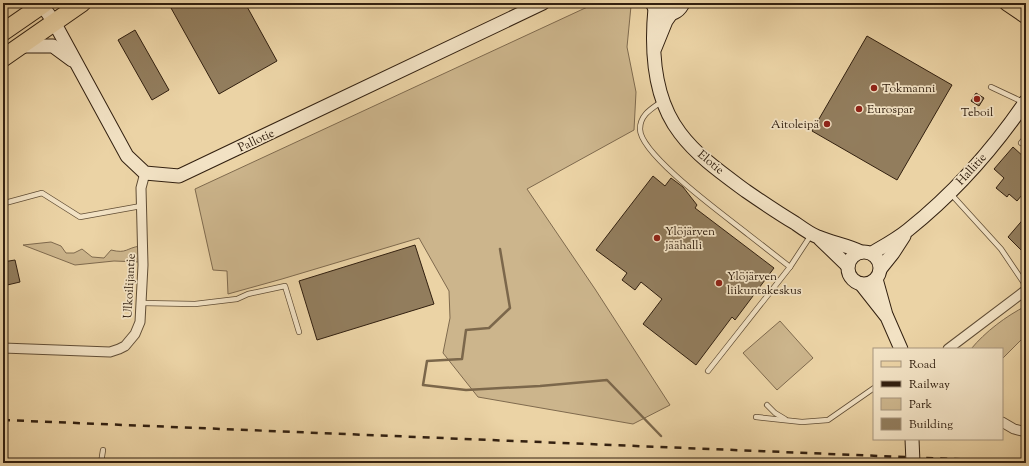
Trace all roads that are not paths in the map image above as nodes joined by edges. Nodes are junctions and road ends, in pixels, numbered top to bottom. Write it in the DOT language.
graph roads {
  1 [pos="82,3"];
  2 [pos="543,3"];
  3 [pos="683,3"];
  4 [pos="1007,3"];
  5 [pos="43,4"];
  6 [pos="654,5"];
  7 [pos="671,14"];
  8 [pos="1026,16"];
  9 [pos="54,22"];
  10 [pos="3,32"];
  11 [pos="20,46"];
  12 [pos="654,50"];
  13 [pos="3,58"];
  14 [pos="76,63"];
  15 [pos="991,87"];
  16 [pos="663,101"];
  17 [pos="1025,103"];
  18 [pos="1026,138"];
  19 [pos="1021,143"];
  20 [pos="145,173"];
  21 [pos="949,193"];
  22 [pos="3,194"];
  23 [pos="141,206"];
  24 [pos="908,231"];
  25 [pos="815,236"];
  26 [pos="866,252"];
  27 [pos="848,266"];
  28 [pos="790,267"];
  29 [pos="879,273"];
  30 [pos="861,284"];
  31 [pos="1026,286"];
  32 [pos="1026,290"];
  33 [pos="141,303"];
  34 [pos="887,317"];
  35 [pos="299,332"];
  36 [pos="3,348"];
  37 [pos="901,348"];
  38 [pos="949,348"];
  39 [pos="708,371"];
  40 [pos="873,389"];
  41 [pos="767,405"];
  42 [pos="756,417"];
  43 [pos="787,420"];
  44 [pos="1003,422"];
  45 [pos="1026,432"];
  46 [pos="912,440"];
  47 [pos="103,450"];
  48 [pos="101,463"];
  49 [pos="913,463"];
  1 -- 9 [label="highway"];
  2 -- 20 [label="street, Pallotie"];
  3 -- 7 [label="street, Elotie"];
  4 -- 8 [label="main road"];
  5 -- 9 [label="street"];
  5 -- 10 [label="highway"];
  6 -- 7 [label="street"];
  6 -- 12 [label="street, Elotie"];
  7 -- 12 [label="street, Elotie"];
  9 -- 11 [label="highway"];
  9 -- 14 [label="street"];
  11 -- 13 [label="highway"];
  11 -- 14 [label="street"];
  12 -- 16 [label="street, Elotie"];
  14 -- 20 [label="street"];
  15 -- 17 [label="lane"];
  16 -- 25 [label="street, Elotie"];
  16 -- 28 [label="lane"];
  17 -- 21 [label="street, Hallitie"];
  18 -- 19 [label="lane"];
  20 -- 23 [label="street, Ulkoilijantie"];
  21 -- 24 [label="street, Hallitie"];
  21 -- 31 [label="lane"];
  22 -- 23 [label="lane"];
  23 -- 33 [label="street, Ulkoilijantie"];
  24 -- 26 [label="street, Hallitie"];
  24 -- 29 [label="street, Hallitie"];
  25 -- 26 [label="street, Elotie"];
  25 -- 27 [label="street, Elotie"];
  25 -- 28 [label="lane"];
  26 -- 27 [label="street"];
  26 -- 29 [label="street"];
  27 -- 30 [label="street"];
  28 -- 39 [label="lane"];
  29 -- 30 [label="street"];
  29 -- 34 [label="street"];
  30 -- 34 [label="street"];
  32 -- 38 [label="street"];
  33 -- 35 [label="lane"];
  33 -- 36 [label="street, Ulkoilijantie"];
  34 -- 37 [label="street"];
  40 -- 43 [label="lane"];
  41 -- 43 [label="lane"];
  42 -- 43 [label="lane"];
  44 -- 45 [label="street"];
  46 -- 49 [label="street, bridge"];
  47 -- 48 [label="lane"];
}
